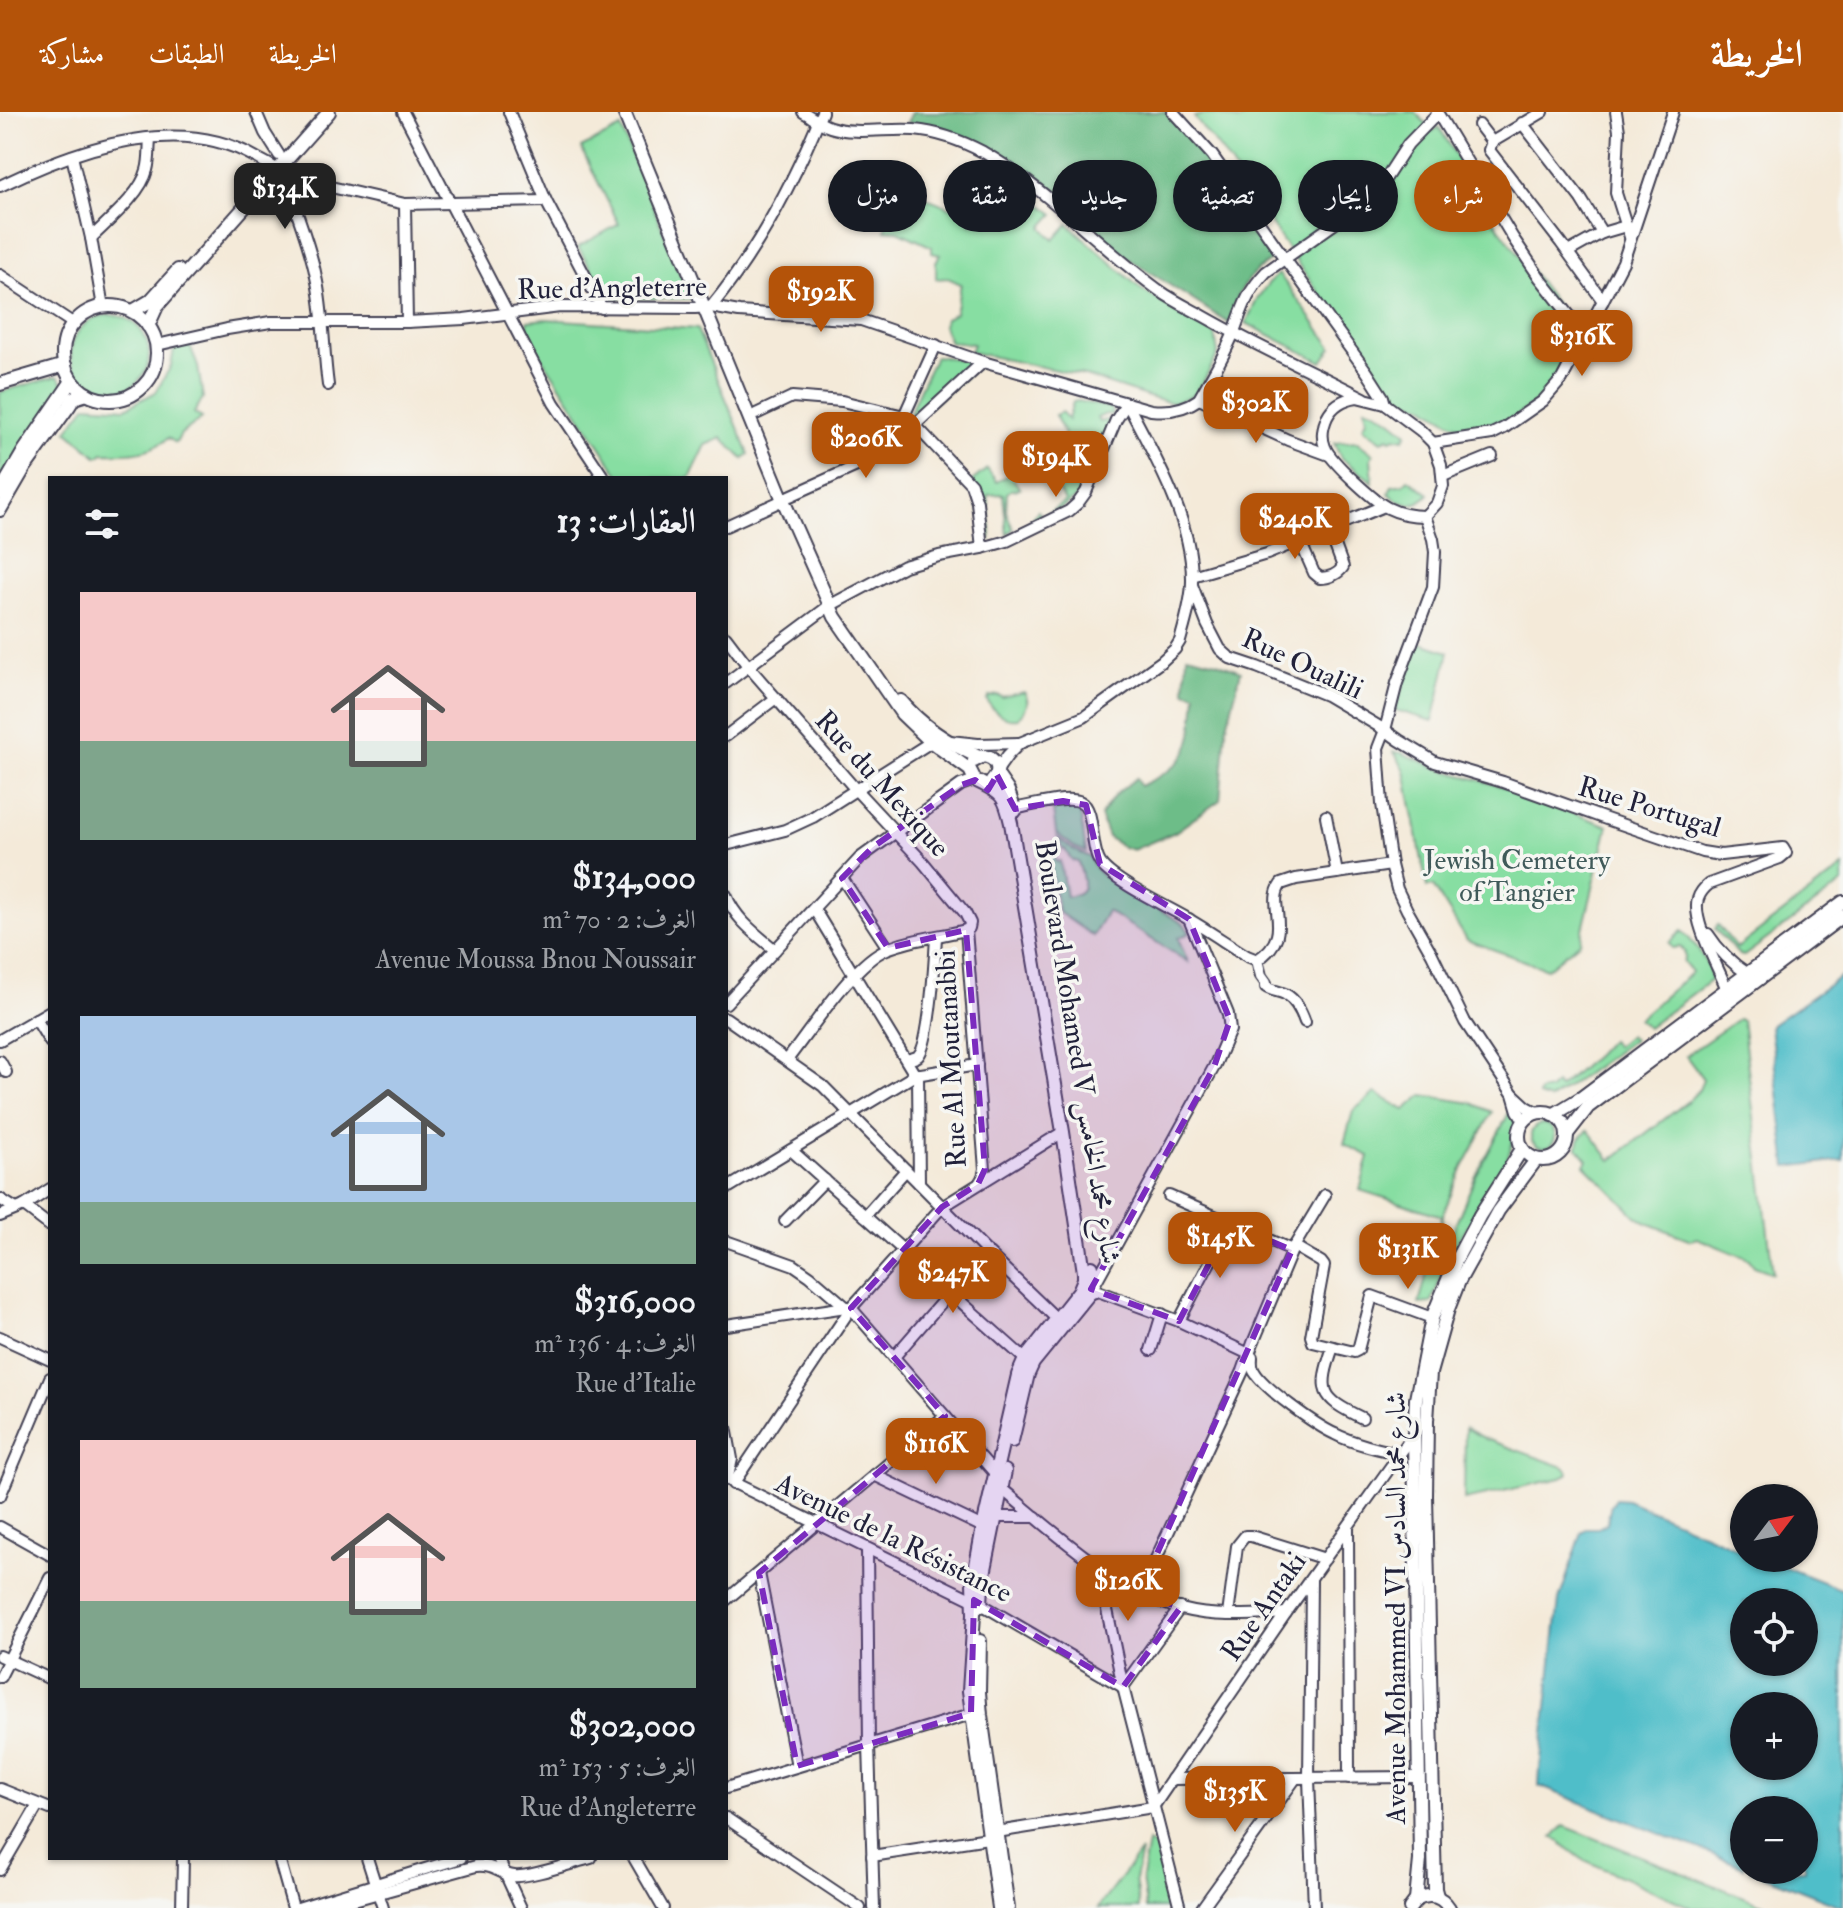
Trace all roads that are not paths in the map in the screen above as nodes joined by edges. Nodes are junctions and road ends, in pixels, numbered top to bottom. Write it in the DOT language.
graph roads {
  1 [pos="256,112"];
  2 [pos="319,112"];
  3 [pos="329,112"];
  4 [pos="403,112"];
  5 [pos="509,112"];
  6 [pos="624,112"];
  7 [pos="632,112"];
  8 [pos="803,112"];
  9 [pos="1543,112"];
  10 [pos="1616,112"];
  11 [pos="1673,112"];
  12 [pos="1438,113"];
  13 [pos="1177,114"];
  14 [pos="820,117"];
  15 [pos="1522,123"];
  16 [pos="1479,125"];
  17 [pos="150,138"];
  18 [pos="1492,142"];
  19 [pos="279,155"];
  20 [pos="72,156"];
  21 [pos="277,171"];
  22 [pos="0,186"];
  23 [pos="546,201"];
  24 [pos="405,204"];
  25 [pos="451,204"];
  26 [pos="1628,231"];
  27 [pos="1602,233"];
  28 [pos="91,238"];
  29 [pos="1568,252"];
  30 [pos="1285,259"];
  31 [pos="0,275"];
  32 [pos="1603,301"];
  33 [pos="103,307"];
  34 [pos="707,307"];
  35 [pos="602,308"];
  36 [pos="133,311"];
  37 [pos="509,314"];
  38 [pos="407,322"];
  39 [pos="322,323"];
  40 [pos="74,324"];
  41 [pos="148,326"];
  42 [pos="1233,333"];
  43 [pos="1585,335"];
  44 [pos="157,345"];
  45 [pos="936,345"];
  46 [pos="983,362"];
  47 [pos="65,365"];
  48 [pos="72,381"];
  49 [pos="0,384"];
  50 [pos="328,385"];
  51 [pos="87,394"];
  52 [pos="1364,398"];
  53 [pos="1199,399"];
  54 [pos="1127,403"];
  55 [pos="1385,404"];
  56 [pos="756,414"];
  57 [pos="904,416"];
  58 [pos="915,425"];
  59 [pos="1433,443"];
  60 [pos="1329,455"];
  61 [pos="1492,456"];
  62 [pos="603,476"];
  63 [pos="1443,476"];
  64 [pos="0,492"];
  65 [pos="786,498"];
  66 [pos="1384,506"];
  67 [pos="0,510"];
  68 [pos="1425,516"];
  69 [pos="728,525"];
  70 [pos="1329,529"];
  71 [pos="1300,541"];
  72 [pos="982,548"];
  73 [pos="1192,581"];
  74 [pos="832,604"];
  75 [pos="728,640"];
  76 [pos="748,666"];
  77 [pos="728,681"];
  78 [pos="776,698"];
  79 [pos="1385,730"];
  80 [pos="728,734"];
  81 [pos="947,741"];
  82 [pos="931,742"];
  83 [pos="1020,743"];
  84 [pos="981,757"];
  85 [pos="997,772"];
  86 [pos="976,778"];
  87 [pos="857,791"];
  88 [pos="1013,804"];
  89 [pos="1326,816"];
  90 [pos="895,832"];
  91 [pos="728,845"];
  92 [pos="1391,865"];
  93 [pos="1337,873"];
  94 [pos="842,878"];
  95 [pos="728,900"];
  96 [pos="1843,902"];
  97 [pos="814,909"];
  98 [pos="1843,916"];
  99 [pos="1189,919"];
  100 [pos="1700,922"];
  101 [pos="964,930"];
  102 [pos="936,937"];
  103 [pos="888,948"];
  104 [pos="775,950"];
  105 [pos="1257,960"];
  106 [pos="854,974"];
  107 [pos="1748,974"];
  108 [pos="1727,990"];
  109 [pos="728,1001"];
  110 [pos="48,1012"];
  111 [pos="36,1019"];
  112 [pos="728,1019"];
  113 [pos="1305,1022"];
  114 [pos="48,1039"];
  115 [pos="0,1040"];
  116 [pos="787,1060"];
  117 [pos="907,1060"];
  118 [pos="977,1065"];
  119 [pos="917,1074"];
  120 [pos="1513,1094"];
  121 [pos="1538,1113"];
  122 [pos="851,1114"];
  123 [pos="1553,1115"];
  124 [pos="1524,1121"];
  125 [pos="1063,1132"];
  126 [pos="1567,1134"];
  127 [pos="1522,1149"];
  128 [pos="791,1150"];
  129 [pos="1536,1160"];
  130 [pos="906,1170"];
  131 [pos="825,1180"];
  132 [pos="919,1183"];
  133 [pos="978,1184"];
  134 [pos="728,1188"];
  135 [pos="48,1190"];
  136 [pos="1325,1195"];
  137 [pos="1169,1196"];
  138 [pos="0,1199"];
  139 [pos="942,1207"];
  140 [pos="20,1208"];
  141 [pos="0,1216"];
  142 [pos="865,1216"];
  143 [pos="785,1221"];
  144 [pos="1230,1224"];
  145 [pos="48,1225"];
  146 [pos="728,1242"];
  147 [pos="1293,1248"];
  148 [pos="903,1250"];
  149 [pos="986,1251"];
  150 [pos="950,1292"];
  151 [pos="1089,1294"];
  152 [pos="848,1308"];
  153 [pos="1162,1314"];
  154 [pos="1432,1318"];
  155 [pos="1062,1319"];
  156 [pos="1179,1321"];
  157 [pos="728,1325"];
  158 [pos="0,1337"];
  159 [pos="1333,1347"];
  160 [pos="1251,1348"];
  161 [pos="1151,1350"];
  162 [pos="894,1357"];
  163 [pos="48,1359"];
  164 [pos="1025,1359"];
  165 [pos="48,1383"];
  166 [pos="945,1416"];
  167 [pos="1362,1418"];
  168 [pos="1414,1434"];
  169 [pos="728,1438"];
  170 [pos="1400,1453"];
  171 [pos="874,1475"];
  172 [pos="729,1481"];
  173 [pos="1000,1482"];
  174 [pos="0,1496"];
  175 [pos="997,1517"];
  176 [pos="1036,1517"];
  177 [pos="815,1524"];
  178 [pos="0,1527"];
  179 [pos="983,1527"];
  180 [pos="1348,1527"];
  181 [pos="867,1549"];
  182 [pos="48,1554"];
  183 [pos="1325,1559"];
  184 [pos="1098,1566"];
  185 [pos="759,1573"];
  186 [pos="1311,1580"];
  187 [pos="48,1581"];
  188 [pos="1141,1591"];
  189 [pos="728,1598"];
  190 [pos="977,1602"];
  191 [pos="1180,1608"];
  192 [pos="1286,1613"];
  193 [pos="1228,1615"];
  194 [pos="4,1658"];
  195 [pos="0,1677"];
  196 [pos="48,1678"];
  197 [pos="1123,1687"];
  198 [pos="976,1713"];
  199 [pos="869,1745"];
  200 [pos="797,1766"];
  201 [pos="1419,1777"];
  202 [pos="1349,1778"];
  203 [pos="1172,1779"];
  204 [pos="1295,1779"];
  205 [pos="1309,1779"];
  206 [pos="728,1787"];
  207 [pos="0,1789"];
  208 [pos="38,1805"];
  209 [pos="1153,1807"];
  210 [pos="48,1808"];
  211 [pos="728,1820"];
  212 [pos="992,1835"];
  213 [pos="872,1856"];
  214 [pos="183,1860"];
  215 [pos="280,1860"];
  216 [pos="368,1860"];
  217 [pos="456,1860"];
  218 [pos="499,1860"];
  219 [pos="583,1860"];
  220 [pos="635,1860"];
  221 [pos="0,1870"];
  222 [pos="505,1873"];
  223 [pos="377,1889"];
  224 [pos="1437,1896"];
  225 [pos="1413,1904"];
  226 [pos="182,1908"];
  227 [pos="296,1908"];
  228 [pos="325,1908"];
  229 [pos="383,1908"];
  230 [pos="521,1908"];
  231 [pos="663,1908"];
  232 [pos="860,1908"];
  233 [pos="874,1908"];
  234 [pos="999,1908"];
  235 [pos="1008,1908"];
  236 [pos="1180,1908"];
  237 [pos="1202,1908"];
  238 [pos="1314,1908"];
  239 [pos="1449,1908"];
  1 -- 19 [label="street"];
  2 -- 19 [label="main road"];
  3 -- 21 [label="main road"];
  4 -- 25 [label="street"];
  5 -- 23 [label="street"];
  6 -- 34 [label="main road"];
  7 -- 34 [label="main road"];
  8 -- 14 [label="street"];
  9 -- 15 [label="street"];
  10 -- 26 [label="street"];
  11 -- 26 [label="street"];
  12 -- 30 [label="street"];
  12 -- 43 [label="street"];
  13 -- 30 [label="street"];
  14 -- 34 [label="street"];
  14 -- 42 [label="street"];
  15 -- 18 [label="street"];
  15 -- 27 [label="street"];
  16 -- 18 [label="street"];
  17 -- 20 [label="street"];
  17 -- 21 [label="street"];
  17 -- 28 [label="street"];
  18 -- 29 [label="street"];
  19 -- 21 [label="main road"];
  20 -- 22 [label="street"];
  20 -- 28 [label="street"];
  21 -- 24 [label="street"];
  21 -- 36 [label="main road"];
  21 -- 39 [label="street"];
  21 -- 41 [label="main road"];
  23 -- 25 [label="street"];
  23 -- 35 [label="street"];
  24 -- 25 [label="street"];
  24 -- 38 [label="street"];
  25 -- 37 [label="street"];
  26 -- 27 [label="street"];
  26 -- 32 [label="street"];
  27 -- 29 [label="street"];
  28 -- 33 [label="street"];
  29 -- 32 [label="street"];
  30 -- 42 [label="street"];
  30 -- 55 [label="street"];
  31 -- 40 [label="street"];
  32 -- 43 [label="street"];
  33 -- 36 [label="main road"];
  33 -- 40 [label="main road"];
  34 -- 35 [label="street, Rue d'Angleterre"];
  34 -- 45 [label="street, Rue d'Angleterre"];
  34 -- 56 [label="main road"];
  34 -- 65 [label="main road"];
  35 -- 37 [label="street, Rue d'Angleterre"];
  36 -- 41 [label="main road"];
  37 -- 38 [label="street, Rue d'Angleterre"];
  37 -- 62 [label="street"];
  38 -- 39 [label="street, Rue d'Angleterre"];
  39 -- 44 [label="street, Rue d'Angleterre"];
  39 -- 50 [label="street"];
  40 -- 47 [label="main road"];
  41 -- 44 [label="main road"];
  42 -- 52 [label="street"];
  42 -- 53 [label="street"];
  43 -- 59 [label="street"];
  44 -- 51 [label="main road"];
  45 -- 46 [label="street, Rue d'Angleterre"];
  45 -- 57 [label="street"];
  46 -- 54 [label="street, Rue d'Angleterre"];
  46 -- 58 [label="street"];
  47 -- 48 [label="main road"];
  47 -- 49 [label="main road"];
  48 -- 51 [label="main road"];
  48 -- 64 [label="main road"];
  51 -- 67 [label="main road"];
  52 -- 55 [label="street"];
  52 -- 60 [label="street"];
  53 -- 54 [label="street, Rue d'Angleterre"];
  53 -- 60 [label="street"];
  54 -- 72 [label="street"];
  54 -- 73 [label="street"];
  55 -- 59 [label="street"];
  56 -- 57 [label="street"];
  56 -- 65 [label="main road"];
  57 -- 58 [label="street"];
  58 -- 65 [label="street"];
  58 -- 72 [label="street"];
  59 -- 63 [label="street"];
  60 -- 66 [label="street"];
  61 -- 63 [label="street"];
  63 -- 68 [label="street"];
  65 -- 69 [label="street"];
  65 -- 74 [label="main road"];
  66 -- 68 [label="street"];
  66 -- 70 [label="street"];
  68 -- 79 [label="street"];
  70 -- 71 [label="street"];
  70 -- 71 [label="street"];
  71 -- 73 [label="street"];
  72 -- 74 [label="street"];
  73 -- 79 [label="street, Rue Oualili"];
  73 -- 83 [label="street"];
  74 -- 76 [label="street"];
  74 -- 81 [label="main road"];
  74 -- 82 [label="main road"];
  75 -- 76 [label="street, Rue du Mexique"];
  76 -- 77 [label="street"];
  76 -- 78 [label="street, Rue du Mexique"];
  78 -- 80 [label="street"];
  78 -- 87 [label="street, Rue du Mexique"];
  79 -- 92 [label="street"];
  79 -- 100 [label="street, Rue Portugal"];
  81 -- 82 [label="main road"];
  81 -- 83 [label="street"];
  81 -- 84 [label="main road"];
  82 -- 86 [label="main road"];
  82 -- 87 [label="street"];
  83 -- 84 [label="street"];
  83 -- 85 [label="street"];
  84 -- 85 [label="main road"];
  84 -- 86 [label="main road"];
  85 -- 86 [label="main road"];
  85 -- 88 [label="main road"];
  86 -- 90 [label="street"];
  86 -- 125 [label="main road"];
  87 -- 90 [label="street, Rue du Mexique"];
  87 -- 91 [label="street"];
  88 -- 99 [label="street"];
  88 -- 151 [label="main road, Boulevard Mohamed V شارع محمد الخامس"];
  89 -- 93 [label="street"];
  90 -- 94 [label="street"];
  90 -- 101 [label="street, Rue du Mexique"];
  92 -- 93 [label="street"];
  92 -- 120 [label="street"];
  93 -- 105 [label="street"];
  94 -- 97 [label="street"];
  94 -- 103 [label="street"];
  95 -- 104 [label="street"];
  96 -- 107 [label="main road"];
  97 -- 104 [label="street"];
  97 -- 106 [label="street"];
  98 -- 126 [label="main road"];
  99 -- 105 [label="street"];
  99 -- 151 [label="street"];
  100 -- 107 [label="street"];
  100 -- 108 [label="street"];
  101 -- 102 [label="street"];
  101 -- 118 [label="street, Rue Al Moutanabbi"];
  102 -- 103 [label="street"];
  102 -- 117 [label="street"];
  103 -- 106 [label="street"];
  104 -- 109 [label="street"];
  105 -- 113 [label="street"];
  106 -- 116 [label="street"];
  106 -- 117 [label="street"];
  107 -- 108 [label="main road"];
  108 -- 123 [label="main road"];
  110 -- 111 [label="street"];
  111 -- 114 [label="street"];
  111 -- 115 [label="street"];
  112 -- 116 [label="street"];
  116 -- 122 [label="street"];
  117 -- 119 [label="street"];
  118 -- 119 [label="street"];
  118 -- 133 [label="street, Rue Al Moutanabbi"];
  119 -- 122 [label="street"];
  119 -- 132 [label="street"];
  120 -- 121 [label="street"];
  120 -- 124 [label="street"];
  121 -- 123 [label="main road"];
  121 -- 124 [label="main road"];
  122 -- 128 [label="street"];
  122 -- 130 [label="street"];
  123 -- 126 [label="main road"];
  124 -- 127 [label="main road"];
  125 -- 133 [label="street"];
  125 -- 155 [label="main road"];
  126 -- 129 [label="main road"];
  127 -- 129 [label="main road"];
  127 -- 154 [label="main road, Avenue Mohammed VI شارع محمد السادس"];
  128 -- 131 [label="street"];
  128 -- 134 [label="street"];
  129 -- 224 [label="main road, Avenue Mohammed VI شارع محمد السادس"];
  130 -- 132 [label="street"];
  130 -- 142 [label="street"];
  131 -- 142 [label="street"];
  131 -- 143 [label="street"];
  132 -- 139 [label="street"];
  133 -- 139 [label="street"];
  135 -- 140 [label="street"];
  136 -- 147 [label="street"];
  137 -- 144 [label="street"];
  138 -- 140 [label="street"];
  139 -- 148 [label="street"];
  139 -- 149 [label="street"];
  140 -- 141 [label="street"];
  140 -- 145 [label="street"];
  142 -- 148 [label="street"];
  144 -- 147 [label="street"];
  144 -- 156 [label="street"];
  146 -- 152 [label="street"];
  147 -- 159 [label="street"];
  147 -- 160 [label="street"];
  148 -- 150 [label="street"];
  148 -- 152 [label="street"];
  149 -- 150 [label="street"];
  149 -- 155 [label="street"];
  150 -- 162 [label="street"];
  150 -- 164 [label="street"];
  151 -- 153 [label="street"];
  151 -- 155 [label="main road, Boulevard Mohamed V شارع محمد الخامس"];
  152 -- 157 [label="street"];
  152 -- 162 [label="street"];
  152 -- 172 [label="street"];
  153 -- 156 [label="street"];
  153 -- 161 [label="street"];
  154 -- 159 [label="street"];
  154 -- 168 [label="main road, Avenue Mohammed VI شارع محمد السادس"];
  155 -- 164 [label="main road"];
  155 -- 173 [label="main road, Boulevard Mohamed V شارع محمد الخامس"];
  156 -- 160 [label="street"];
  158 -- 163 [label="street"];
  159 -- 167 [label="street"];
  160 -- 170 [label="street"];
  160 -- 188 [label="street"];
  162 -- 166 [label="street"];
  164 -- 173 [label="main road"];
  165 -- 174 [label="street"];
  166 -- 171 [label="street"];
  166 -- 173 [label="street"];
  168 -- 170 [label="street, Rue Antaki"];
  168 -- 201 [label="main road, Avenue Mohammed VI شارع محمد السادس"];
  169 -- 172 [label="street"];
  170 -- 180 [label="street, Rue Antaki"];
  171 -- 177 [label="street"];
  171 -- 179 [label="street"];
  172 -- 177 [label="street, Avenue de la Résistance"];
  173 -- 175 [label="main road, Boulevard Mohamed V شارع محمد الخامس"];
  173 -- 176 [label="street"];
  173 -- 179 [label="main road"];
  175 -- 176 [label="street"];
  175 -- 190 [label="main road, Boulevard Mohamed V شارع محمد الخامس"];
  176 -- 184 [label="street"];
  177 -- 181 [label="street, Avenue de la Résistance"];
  177 -- 185 [label="street"];
  178 -- 182 [label="street"];
  179 -- 190 [label="main road"];
  180 -- 183 [label="street, Rue Antaki"];
  180 -- 202 [label="street"];
  181 -- 190 [label="street, Avenue de la Résistance"];
  181 -- 199 [label="street"];
  183 -- 186 [label="street, Rue Antaki"];
  183 -- 193 [label="street"];
  184 -- 188 [label="street"];
  184 -- 197 [label="street"];
  185 -- 189 [label="street"];
  185 -- 200 [label="street"];
  186 -- 192 [label="street, Rue Antaki"];
  186 -- 205 [label="street"];
  187 -- 194 [label="street"];
  188 -- 191 [label="street"];
  190 -- 197 [label="street, Avenue de la Résistance"];
  190 -- 198 [label="main road"];
  191 -- 193 [label="street"];
  191 -- 197 [label="street"];
  192 -- 193 [label="street"];
  192 -- 203 [label="street, Rue Antaki"];
  194 -- 195 [label="street"];
  194 -- 196 [label="street"];
  197 -- 209 [label="street"];
  198 -- 199 [label="street"];
  198 -- 212 [label="main road"];
  199 -- 200 [label="street"];
  199 -- 213 [label="street"];
  200 -- 206 [label="street"];
  201 -- 202 [label="street"];
  201 -- 225 [label="main road, Avenue Mohammed VI شارع محمد السادس"];
  202 -- 205 [label="street"];
  203 -- 204 [label="street"];
  203 -- 209 [label="street, Rue Antaki"];
  204 -- 205 [label="street"];
  204 -- 237 [label="street"];
  205 -- 238 [label="street"];
  207 -- 208 [label="street"];
  208 -- 210 [label="street"];
  208 -- 221 [label="street"];
  209 -- 212 [label="street"];
  209 -- 236 [label="street"];
  211 -- 232 [label="street"];
  212 -- 213 [label="street"];
  212 -- 234 [label="main road"];
  212 -- 235 [label="main road"];
  213 -- 233 [label="street"];
  214 -- 226 [label="street"];
  215 -- 227 [label="street"];
  216 -- 223 [label="street"];
  217 -- 223 [label="street"];
  218 -- 222 [label="street"];
  219 -- 222 [label="street"];
  220 -- 231 [label="street"];
  222 -- 223 [label="street"];
  222 -- 230 [label="street"];
  223 -- 227 [label="street"];
  223 -- 228 [label="street"];
  223 -- 229 [label="street"];
  224 -- 225 [label="main road, Avenue Mohammed VI شارع محمد السادس"];
  224 -- 239 [label="main road"];
}
